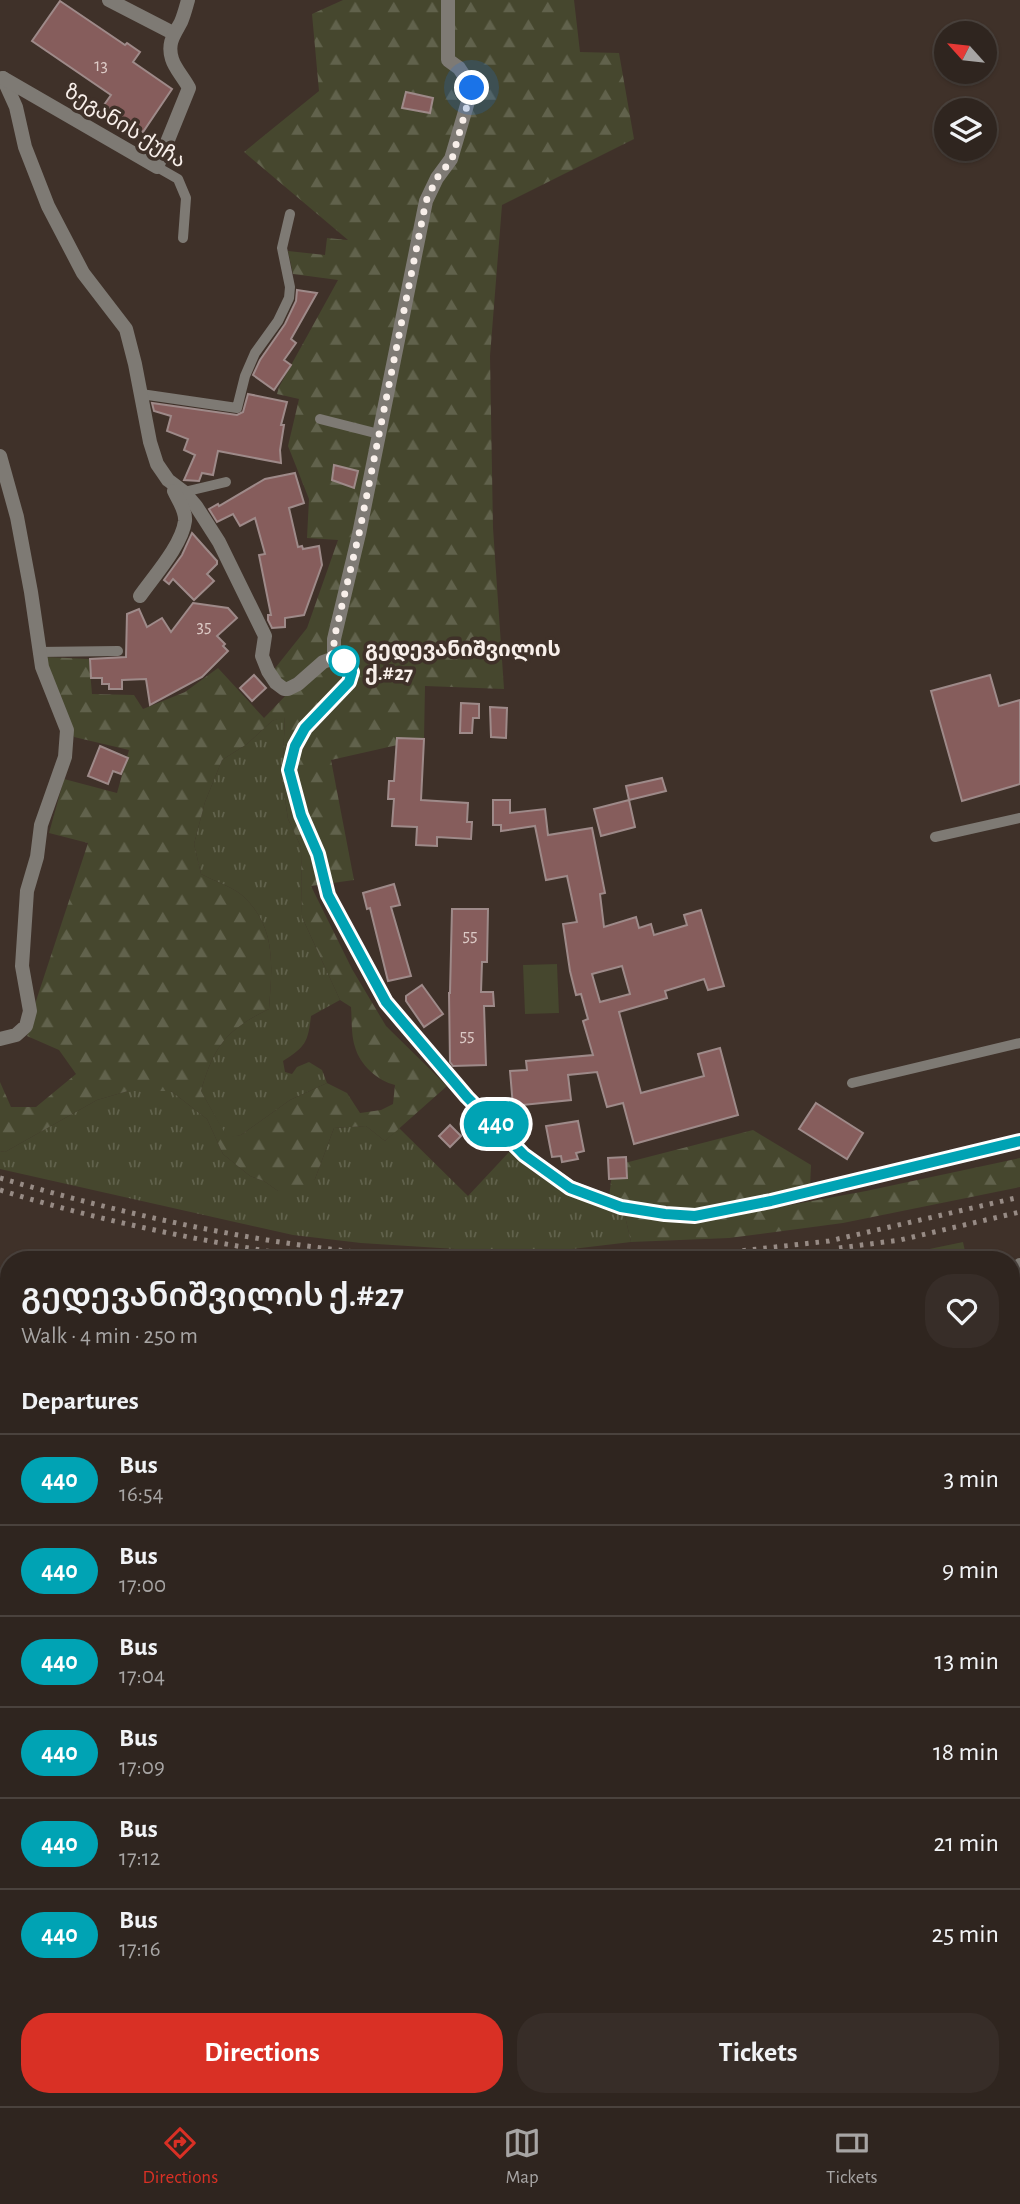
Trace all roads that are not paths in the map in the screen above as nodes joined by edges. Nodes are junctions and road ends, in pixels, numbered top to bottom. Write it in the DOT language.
graph roads {
  1 [pos="109,0"];
  2 [pos="188,0"];
  3 [pos="448,0"];
  4 [pos="173,33"];
  5 [pos="1,77"];
  6 [pos="157,167"];
  7 [pos="290,214"];
  8 [pos="183,238"];
  9 [pos="141,394"];
  10 [pos="320,419"];
  11 [pos="379,434"];
  12 [pos="0,456"];
  13 [pos="226,482"];
  14 [pos="178,488"];
  15 [pos="140,596"];
  16 [pos="118,651"];
  17 [pos="38,652"];
  18 [pos="334,658"];
  19 [pos="1020,818"];
  20 [pos="935,837"];
  21 [pos="0,1039"];
  22 [pos="1020,1043"];
  23 [pos="852,1083"];
  24 [pos="1020,1141"];
  1 -- 4 [label="street"];
  2 -- 4 [label="street"];
  3 -- 11 [label="street"];
  4 -- 6 [label="street"];
  5 -- 6 [label="street, ზეგანის ქუჩა"];
  5 -- 9 [label="street"];
  6 -- 8 [label="lane, ზეგანის ქუჩა"];
  7 -- 9 [label="lane"];
  9 -- 14 [label="street"];
  10 -- 11 [label="lane"];
  11 -- 18 [label="street"];
  12 -- 17 [label="street"];
  13 -- 14 [label="lane"];
  14 -- 15 [label="street"];
  14 -- 18 [label="street"];
  16 -- 17 [label="lane"];
  17 -- 21 [label="street"];
  18 -- 24 [label="street"];
  19 -- 20 [label="lane"];
  22 -- 23 [label="lane"];
}
